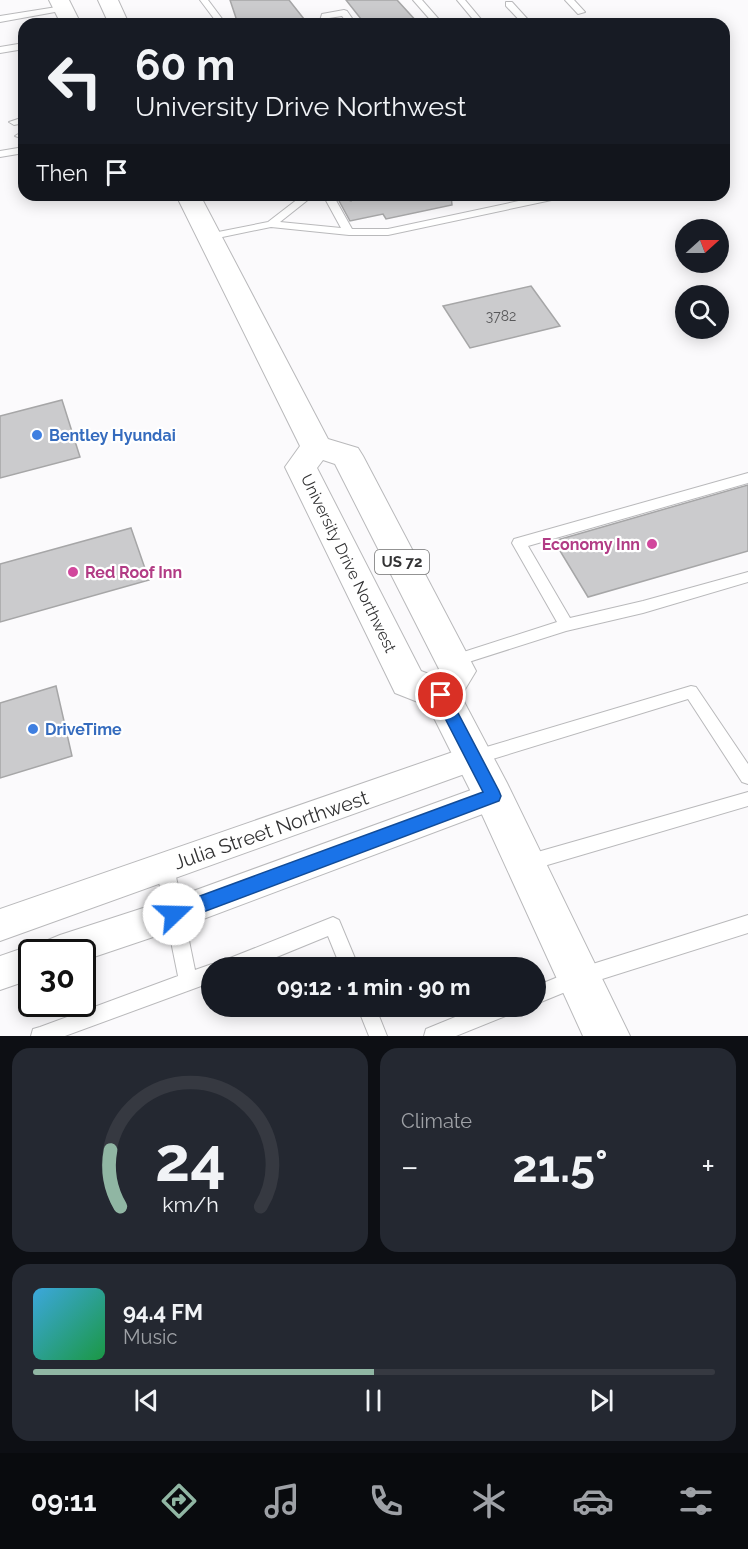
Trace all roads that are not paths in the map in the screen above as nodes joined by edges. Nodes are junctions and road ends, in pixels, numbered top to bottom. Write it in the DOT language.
graph roads {
  1 [pos="108,0"];
  2 [pos="204,0"];
  3 [pos="417,0"];
  4 [pos="461,0"];
  5 [pos="569,0"];
  6 [pos="508,4"];
  7 [pos="64,11"];
  8 [pos="581,12"];
  9 [pos="116,18"];
  10 [pos="218,18"];
  11 [pos="325,18"];
  12 [pos="348,18"];
  13 [pos="434,18"];
  14 [pos="476,18"];
  15 [pos="522,18"];
  16 [pos="0,19"];
  17 [pos="18,47"];
  18 [pos="0,50"];
  19 [pos="18,151"];
  20 [pos="0,154"];
  21 [pos="191,201"];
  22 [pos="301,201"];
  23 [pos="331,201"];
  24 [pos="533,201"];
  25 [pos="292,208"];
  26 [pos="364,218"];
  27 [pos="271,224"];
  28 [pos="307,228"];
  29 [pos="349,232"];
  30 [pos="370,233"];
  31 [pos="208,237"];
  32 [pos="316,447"];
  33 [pos="748,478"];
  34 [pos="748,577"];
  35 [pos="566,625"];
  36 [pos="447,678"];
  37 [pos="473,758"];
  38 [pos="748,777"];
  39 [pos="493,796"];
  40 [pos="748,799"];
  41 [pos="525,864"];
  42 [pos="165,867"];
  43 [pos="174,914"];
  44 [pos="748,924"];
  45 [pos="0,925"];
  46 [pos="96,940"];
  47 [pos="254,957"];
  48 [pos="346,957"];
  49 [pos="18,967"];
  50 [pos="0,973"];
  51 [pos="580,976"];
  52 [pos="201,977"];
  53 [pos="188,982"];
  54 [pos="546,991"];
  55 [pos="370,1017"];
  56 [pos="479,1017"];
  57 [pos="40,1036"];
  58 [pos="378,1036"];
  59 [pos="433,1036"];
  60 [pos="607,1036"];
  1 -- 9 [label="highway"];
  2 -- 10 [label="lane"];
  3 -- 13 [label="lane"];
  4 -- 14 [label="lane"];
  5 -- 8 [label="lane"];
  6 -- 15 [label="lane"];
  7 -- 16 [label="lane"];
  11 -- 12 [label="lane"];
  17 -- 18 [label="lane"];
  19 -- 20 [label="lane"];
  21 -- 31 [label="highway, University Drive Northwest"];
  22 -- 25 [label="lane"];
  23 -- 29 [label="lane"];
  24 -- 30 [label="lane"];
  25 -- 27 [label="lane"];
  25 -- 28 [label="lane"];
  26 -- 30 [label="lane"];
  27 -- 28 [label="lane"];
  27 -- 31 [label="lane"];
  28 -- 29 [label="lane"];
  29 -- 30 [label="lane"];
  31 -- 32 [label="highway, University Drive Northwest"];
  32 -- 36 [label="highway, University Drive Northwest / US 72"];
  32 -- 36 [label="highway, University Drive Northwest / US 72"];
  33 -- 35 [label="lane"];
  34 -- 35 [label="lane"];
  35 -- 36 [label="lane"];
  36 -- 37 [label="highway, University Drive Northwest / US 72"];
  37 -- 38 [label="lane"];
  37 -- 39 [label="highway, University Drive Northwest / US 72"];
  37 -- 42 [label="street, Julia Street Northwest"];
  39 -- 41 [label="highway, University Drive Northwest / US 72"];
  39 -- 43 [label="street"];
  40 -- 41 [label="lane"];
  41 -- 51 [label="highway, University Drive Northwest / US 72"];
  42 -- 43 [label="lane"];
  42 -- 45 [label="street, Julia Street Northwest"];
  43 -- 46 [label="street"];
  43 -- 53 [label="lane"];
  44 -- 51 [label="lane"];
  47 -- 48 [label="lane"];
  49 -- 50 [label="street"];
  51 -- 54 [label="lane"];
  51 -- 60 [label="highway, University Drive Northwest / US 72"];
  52 -- 53 [label="lane"];
  53 -- 57 [label="lane"];
  55 -- 58 [label="lane"];
  56 -- 59 [label="lane"];
}
